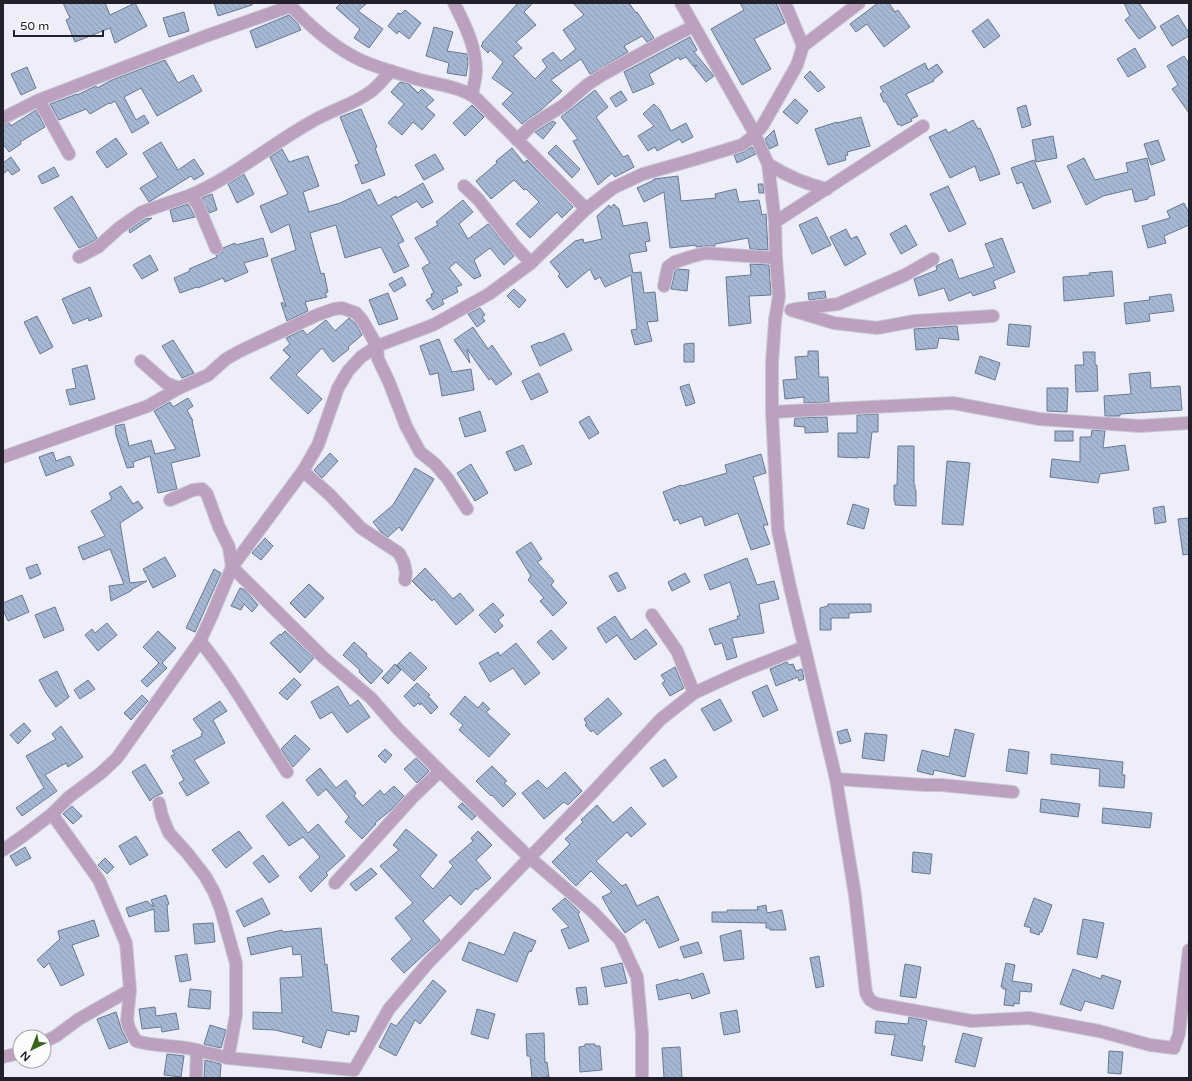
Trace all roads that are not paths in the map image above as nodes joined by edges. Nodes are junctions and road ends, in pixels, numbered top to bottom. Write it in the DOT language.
graph roads {
  1 [pos="454,3"];
  2 [pos="681,3"];
  3 [pos="785,3"];
  4 [pos="859,3"];
  5 [pos="289,4"];
  6 [pos="694,26"];
  7 [pos="803,46"];
  8 [pos="391,71"];
  9 [pos="472,95"];
  10 [pos="39,100"];
  11 [pos="3,118"];
  12 [pos="923,126"];
  13 [pos="754,134"];
  14 [pos="517,140"];
  15 [pos="69,154"];
  16 [pos="768,164"];
  17 [pos="464,186"];
  18 [pos="827,189"];
  19 [pos="191,195"];
  20 [pos="586,209"];
  21 [pos="775,222"];
  22 [pos="216,248"];
  23 [pos="79,257"];
  24 [pos="776,258"];
  25 [pos="933,259"];
  26 [pos="531,263"];
  27 [pos="664,286"];
  28 [pos="779,296"];
  29 [pos="790,310"];
  30 [pos="993,316"];
  31 [pos="377,346"];
  32 [pos="141,361"];
  33 [pos="179,388"];
  34 [pos="772,412"];
  35 [pos="1189,423"];
  36 [pos="3,457"];
  37 [pos="303,471"];
  38 [pos="170,500"];
  39 [pos="467,509"];
  40 [pos="232,567"];
  41 [pos="405,580"];
  42 [pos="652,614"];
  43 [pos="200,641"];
  44 [pos="804,647"];
  45 [pos="694,693"];
  46 [pos="440,771"];
  47 [pos="288,772"];
  48 [pos="836,779"];
  49 [pos="1013,792"];
  50 [pos="159,803"];
  51 [pos="52,814"];
  52 [pos="3,850"];
  53 [pos="530,858"];
  54 [pos="335,883"];
  55 [pos="1189,950"];
  56 [pos="130,990"];
  57 [pos="52,1038"];
  58 [pos="196,1050"];
  59 [pos="228,1058"];
  60 [pos="196,1078"];
  61 [pos="642,1078"];
  1 -- 9 [label="street"];
  2 -- 6 [label="street"];
  3 -- 7 [label="street"];
  4 -- 7 [label="street"];
  5 -- 8 [label="street"];
  5 -- 10 [label="street"];
  6 -- 13 [label="street"];
  6 -- 14 [label="street"];
  7 -- 13 [label="street"];
  8 -- 9 [label="street"];
  8 -- 19 [label="street"];
  9 -- 14 [label="street"];
  10 -- 11 [label="street"];
  10 -- 15 [label="street"];
  12 -- 18 [label="street"];
  13 -- 16 [label="street"];
  13 -- 20 [label="street"];
  14 -- 20 [label="street"];
  16 -- 18 [label="street"];
  16 -- 21 [label="street"];
  17 -- 26 [label="street"];
  18 -- 21 [label="street"];
  19 -- 22 [label="street"];
  19 -- 23 [label="street"];
  20 -- 26 [label="street"];
  21 -- 24 [label="street"];
  24 -- 27 [label="street"];
  24 -- 28 [label="street"];
  25 -- 29 [label="street"];
  26 -- 31 [label="street"];
  28 -- 29 [label="street"];
  28 -- 34 [label="street"];
  29 -- 30 [label="street"];
  31 -- 33 [label="street"];
  31 -- 37 [label="street"];
  31 -- 39 [label="street"];
  32 -- 33 [label="street"];
  33 -- 36 [label="street"];
  34 -- 35 [label="street"];
  34 -- 44 [label="street"];
  37 -- 40 [label="street"];
  37 -- 41 [label="street"];
  38 -- 40 [label="street"];
  40 -- 43 [label="street"];
  40 -- 46 [label="street"];
  42 -- 45 [label="street"];
  43 -- 47 [label="street"];
  43 -- 51 [label="street"];
  44 -- 45 [label="street"];
  44 -- 48 [label="street"];
  45 -- 53 [label="street"];
  46 -- 53 [label="street"];
  46 -- 54 [label="street"];
  48 -- 49 [label="street"];
  48 -- 55 [label="street"];
  50 -- 59 [label="street"];
  51 -- 52 [label="street"];
  51 -- 56 [label="street"];
  53 -- 59 [label="street"];
  53 -- 61 [label="street"];
  56 -- 57 [label="street"];
  56 -- 58 [label="street"];
  58 -- 59 [label="street"];
  58 -- 60 [label="street"];
}
